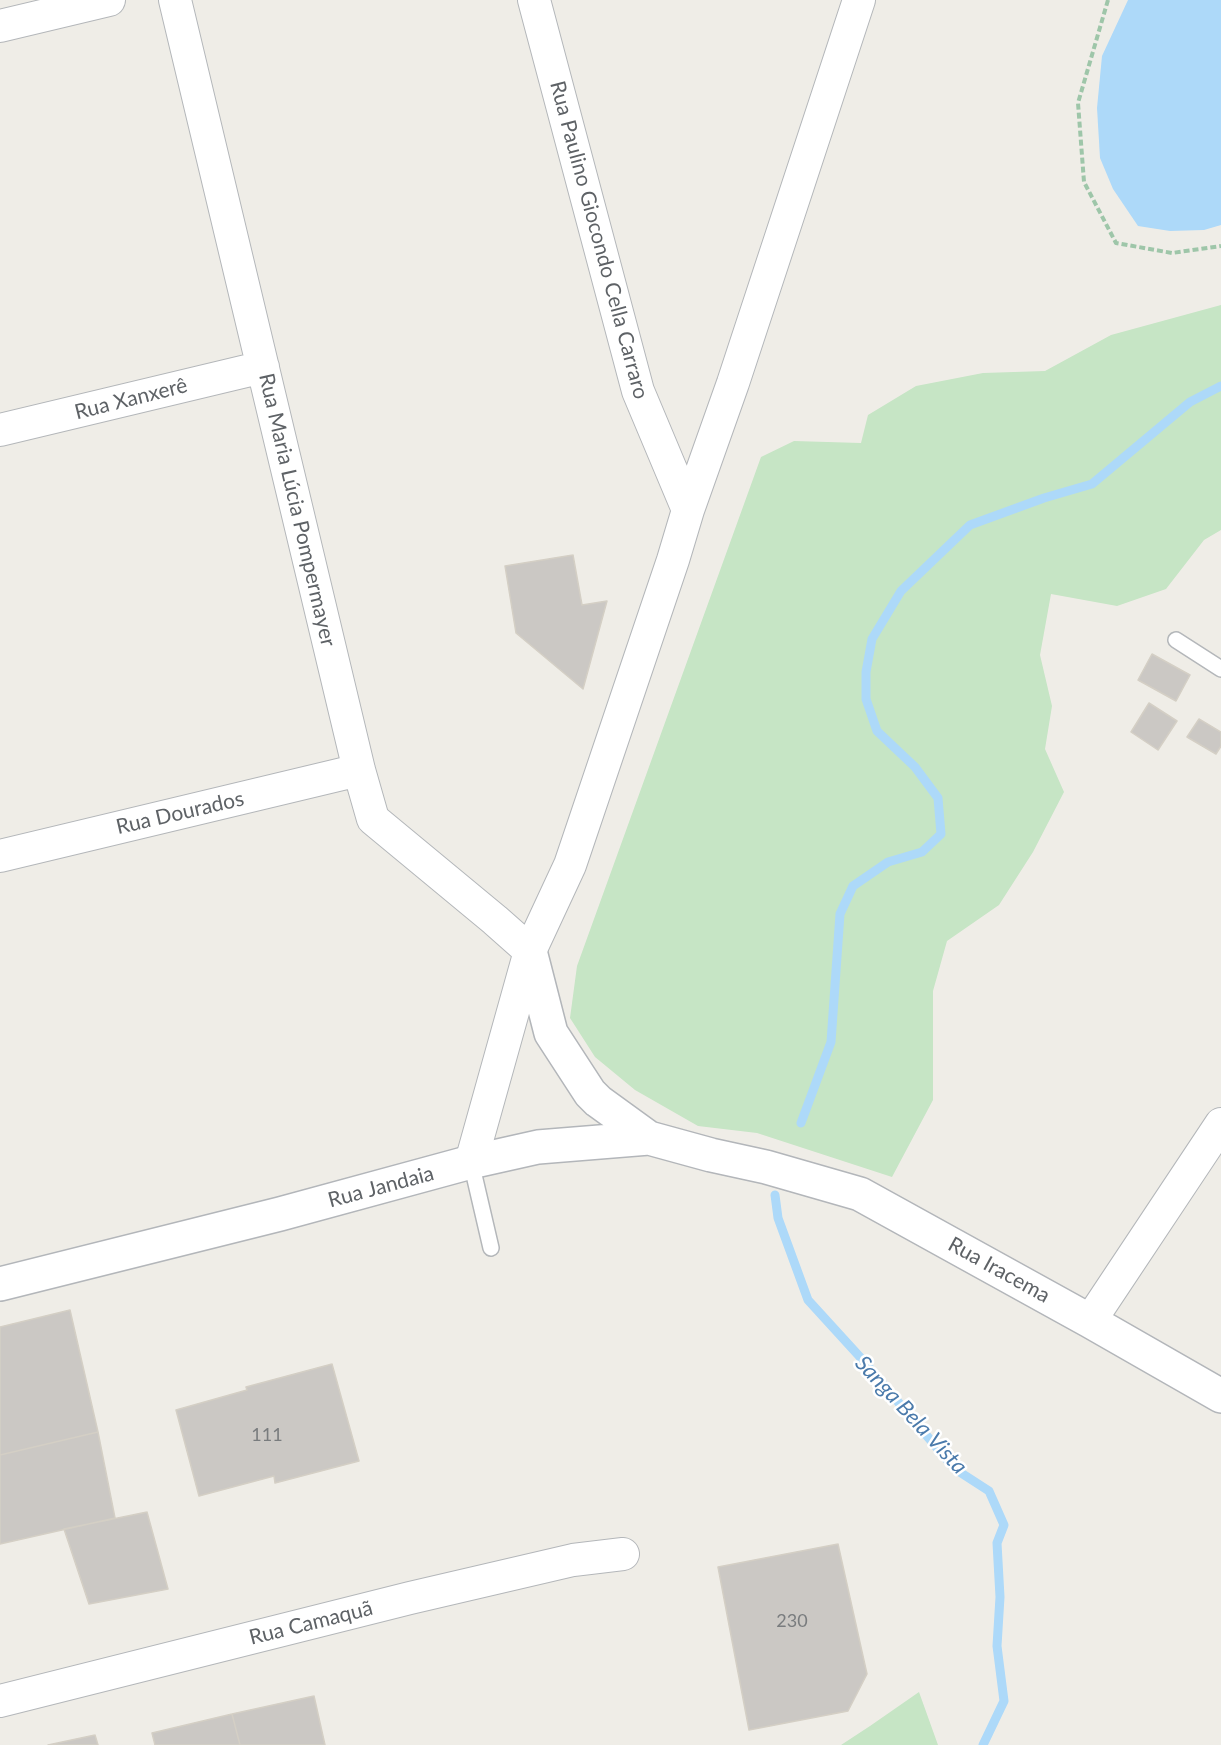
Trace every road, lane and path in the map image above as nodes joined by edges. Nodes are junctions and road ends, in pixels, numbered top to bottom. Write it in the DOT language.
graph roads {
  1 [pos="109,0"];
  2 [pos="175,0"];
  3 [pos="534,0"];
  4 [pos="859,0"];
  5 [pos="1108,0"];
  6 [pos="0,26"];
  7 [pos="1221,246"];
  8 [pos="263,367"];
  9 [pos="0,430"];
  10 [pos="688,510"];
  11 [pos="1176,640"];
  12 [pos="1221,669"];
  13 [pos="359,770"];
  14 [pos="0,856"];
  15 [pos="530,951"];
  16 [pos="1221,1124"];
  17 [pos="649,1138"];
  18 [pos="471,1162"];
  19 [pos="766,1167"];
  20 [pos="491,1248"];
  21 [pos="0,1284"];
  22 [pos="1090,1320"];
  23 [pos="1221,1396"];
  24 [pos="623,1554"];
  25 [pos="0,1701"];
  1 -- 6 [label="street"];
  2 -- 8 [label="street, Rua Maria Lúcia Pompermayer"];
  3 -- 10 [label="street, Rua Paulino Giocondo Cella Carraro"];
  4 -- 10 [label="street"];
  5 -- 7 [label="path"];
  8 -- 9 [label="street, Rua Xanxerê"];
  8 -- 13 [label="street, Rua Maria Lúcia Pompermayer"];
  10 -- 15 [label="street"];
  11 -- 12 [label="lane"];
  13 -- 14 [label="street, Rua Dourados"];
  13 -- 15 [label="street, Rua Maria Lúcia Pompermayer"];
  15 -- 17 [label="street"];
  15 -- 18 [label="street"];
  16 -- 22 [label="street"];
  17 -- 18 [label="street, Rua Jandaia"];
  17 -- 19 [label="street, Rua Jandaia"];
  18 -- 20 [label="lane"];
  18 -- 21 [label="street, Rua Jandaia"];
  19 -- 22 [label="street, Rua Iracema"];
  22 -- 23 [label="street, Rua Iracema"];
  24 -- 25 [label="street, Rua Camaquã"];
}
